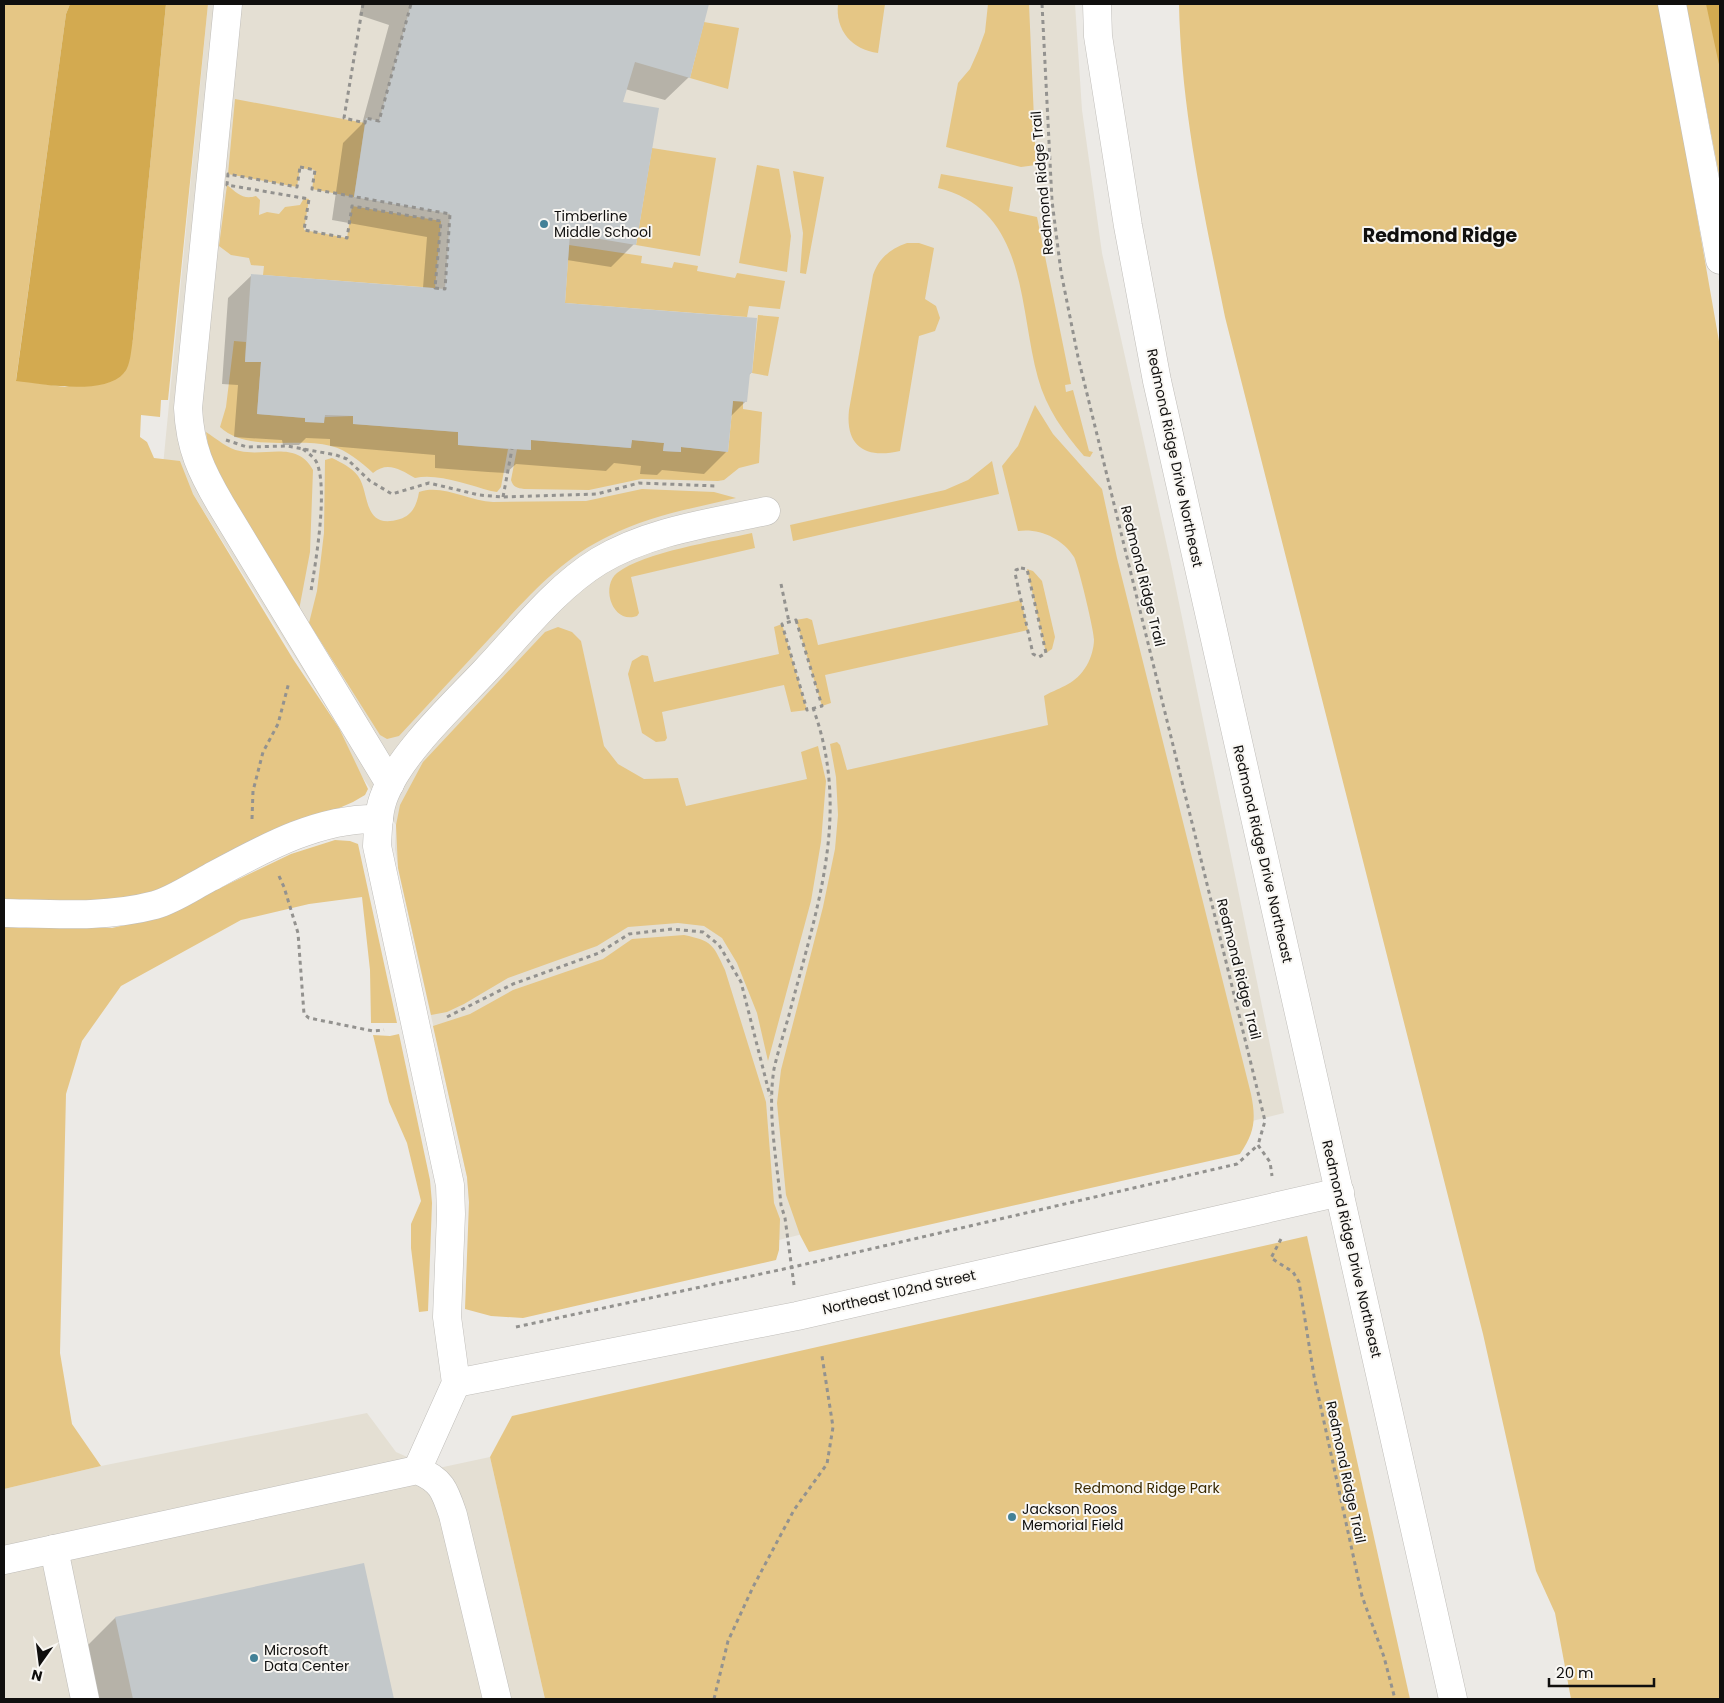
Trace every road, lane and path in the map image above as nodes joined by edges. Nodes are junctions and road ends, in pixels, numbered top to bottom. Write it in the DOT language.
graph roads {
  1 [pos="228,4"];
  2 [pos="363,4"];
  3 [pos="411,4"];
  4 [pos="1042,4"];
  5 [pos="1097,4"];
  6 [pos="1672,4"];
  7 [pos="227,185"];
  8 [pos="1720,260"];
  9 [pos="222,437"];
  10 [pos="302,449"];
  11 [pos="512,449"];
  12 [pos="718,486"];
  13 [pos="503,497"];
  14 [pos="766,511"];
  15 [pos="781,584"];
  16 [pos="310,597"];
  17 [pos="789,622"];
  18 [pos="1028,630"];
  19 [pos="289,682"];
  20 [pos="813,708"];
  21 [pos="390,784"];
  22 [pos="379,819"];
  23 [pos="264,849"];
  24 [pos="4,913"];
  25 [pos="448,1017"];
  26 [pos="372,1032"];
  27 [pos="771,1099"];
  28 [pos="1340,1192"];
  29 [pos="1271,1258"];
  30 [pos="793,1267"];
  31 [pos="797,1316"];
  32 [pos="516,1327"];
  33 [pos="822,1356"];
  34 [pos="456,1383"];
  35 [pos="417,1470"];
  36 [pos="54,1549"];
  37 [pos="4,1560"];
  38 [pos="86,1699"];
  39 [pos="497,1699"];
  40 [pos="714,1699"];
  41 [pos="1395,1699"];
  42 [pos="1452,1699"];
  1 -- 21 [label="street"];
  2 -- 3 [label="path"];
  4 -- 30 [label="path, Redmond Ridge Trail"];
  5 -- 28 [label="street, Redmond Ridge Drive Northeast"];
  6 -- 8 [label="street"];
  7 -- 7 [label="path"];
  9 -- 10 [label="path"];
  10 -- 13 [label="path"];
  10 -- 16 [label="path"];
  11 -- 13 [label="path"];
  12 -- 13 [label="path"];
  14 -- 21 [label="street"];
  15 -- 17 [label="path"];
  17 -- 20 [label="path"];
  17 -- 20 [label="path"];
  18 -- 18 [label="path"];
  19 -- 23 [label="path"];
  20 -- 27 [label="path"];
  21 -- 22 [label="street"];
  22 -- 23 [label="street"];
  22 -- 34 [label="street"];
  23 -- 24 [label="street"];
  23 -- 26 [label="path"];
  25 -- 27 [label="path"];
  27 -- 30 [label="path"];
  28 -- 31 [label="street, Northeast 102nd Street"];
  28 -- 42 [label="street, Redmond Ridge Drive Northeast"];
  29 -- 41 [label="path, Redmond Ridge Trail"];
  30 -- 31 [label="path"];
  30 -- 32 [label="path"];
  31 -- 34 [label="street, Northeast 102nd Street"];
  33 -- 40 [label="path"];
  34 -- 35 [label="street"];
  35 -- 36 [label="street"];
  35 -- 39 [label="street"];
  36 -- 37 [label="street"];
  36 -- 38 [label="street"];
}
